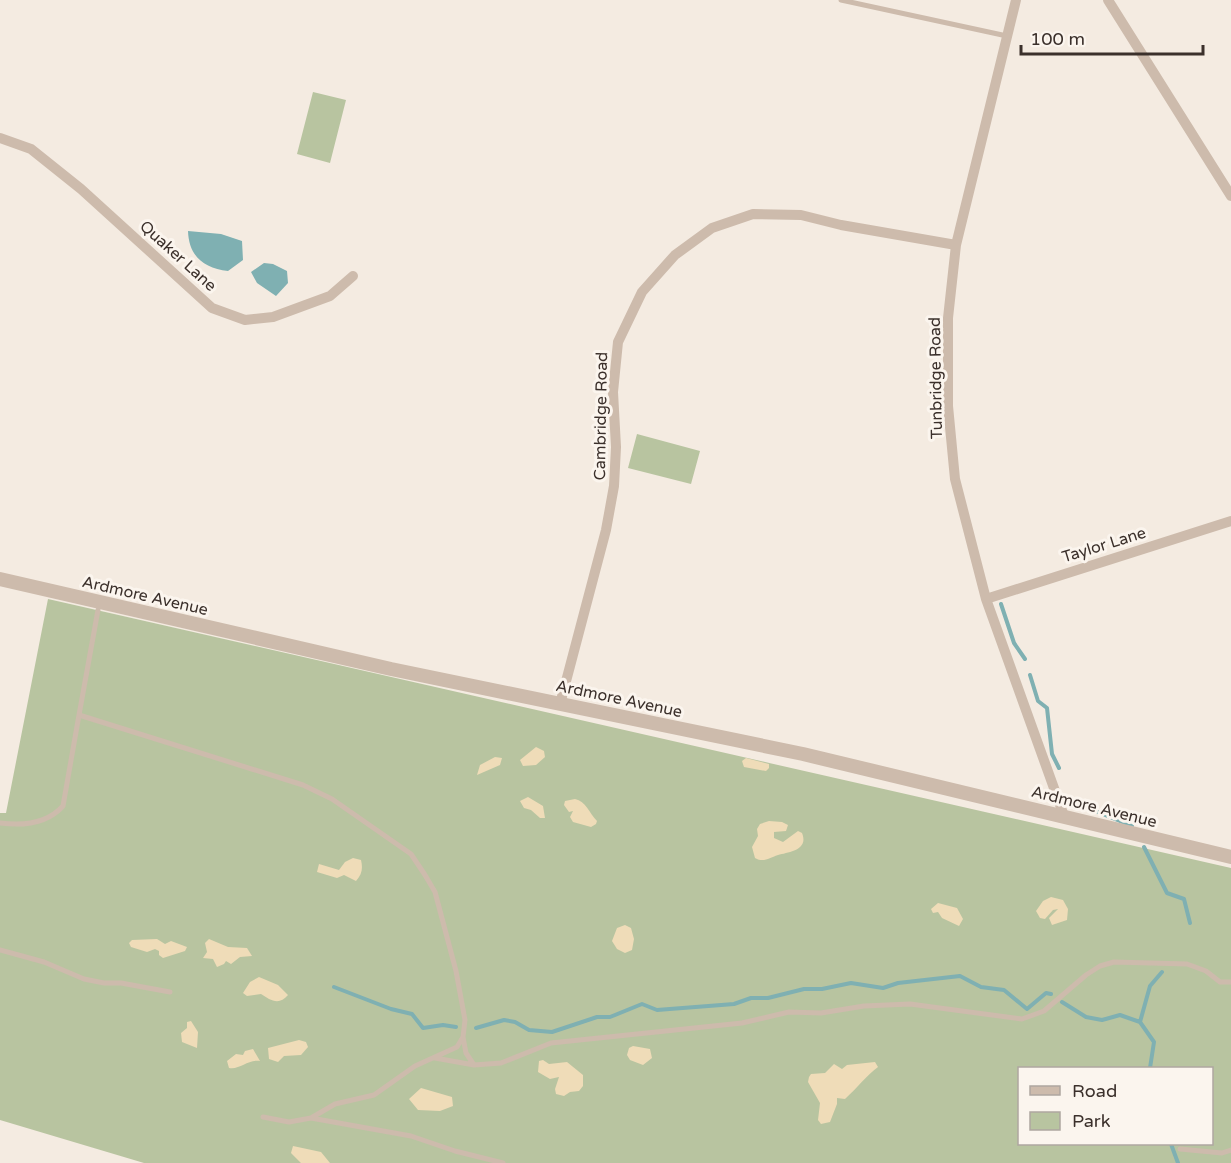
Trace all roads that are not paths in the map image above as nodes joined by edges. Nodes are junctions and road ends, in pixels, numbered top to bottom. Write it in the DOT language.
graph roads {
  1 [pos="841,0"];
  2 [pos="1016,0"];
  3 [pos="1108,0"];
  4 [pos="1007,36"];
  5 [pos="0,138"];
  6 [pos="1231,195"];
  7 [pos="956,245"];
  8 [pos="353,276"];
  9 [pos="1231,521"];
  10 [pos="0,579"];
  11 [pos="986,599"];
  12 [pos="98,610"];
  13 [pos="560,704"];
  14 [pos="79,715"];
  15 [pos="1064,816"];
  16 [pos="0,823"];
  17 [pos="1231,857"];
  18 [pos="0,950"];
  19 [pos="1231,982"];
  20 [pos="170,992"];
  21 [pos="463,1037"];
  22 [pos="432,1058"];
  23 [pos="474,1065"];
  24 [pos="263,1117"];
  25 [pos="311,1118"];
  26 [pos="1180,1149"];
  27 [pos="1231,1150"];
  28 [pos="503,1163"];
  1 -- 4 [label="lane"];
  2 -- 4 [label="street, Tunbridge Road"];
  3 -- 6 [label="street"];
  4 -- 7 [label="street, Tunbridge Road"];
  5 -- 8 [label="street, Quaker Lane"];
  7 -- 11 [label="street, Tunbridge Road"];
  7 -- 13 [label="street, Cambridge Road"];
  9 -- 11 [label="street, Taylor Lane"];
  10 -- 13 [label="street, Ardmore Avenue"];
  11 -- 15 [label="street, Tunbridge Road"];
  12 -- 14 [label="lane"];
  13 -- 15 [label="street, Ardmore Avenue"];
  14 -- 16 [label="lane"];
  14 -- 21 [label="lane"];
  15 -- 17 [label="street, Ardmore Avenue"];
  18 -- 20 [label="lane"];
  19 -- 23 [label="lane"];
  21 -- 22 [label="lane"];
  21 -- 23 [label="lane"];
  22 -- 23 [label="lane"];
  22 -- 25 [label="lane"];
  24 -- 25 [label="lane"];
  25 -- 28 [label="lane"];
  26 -- 27 [label="lane"];
}
